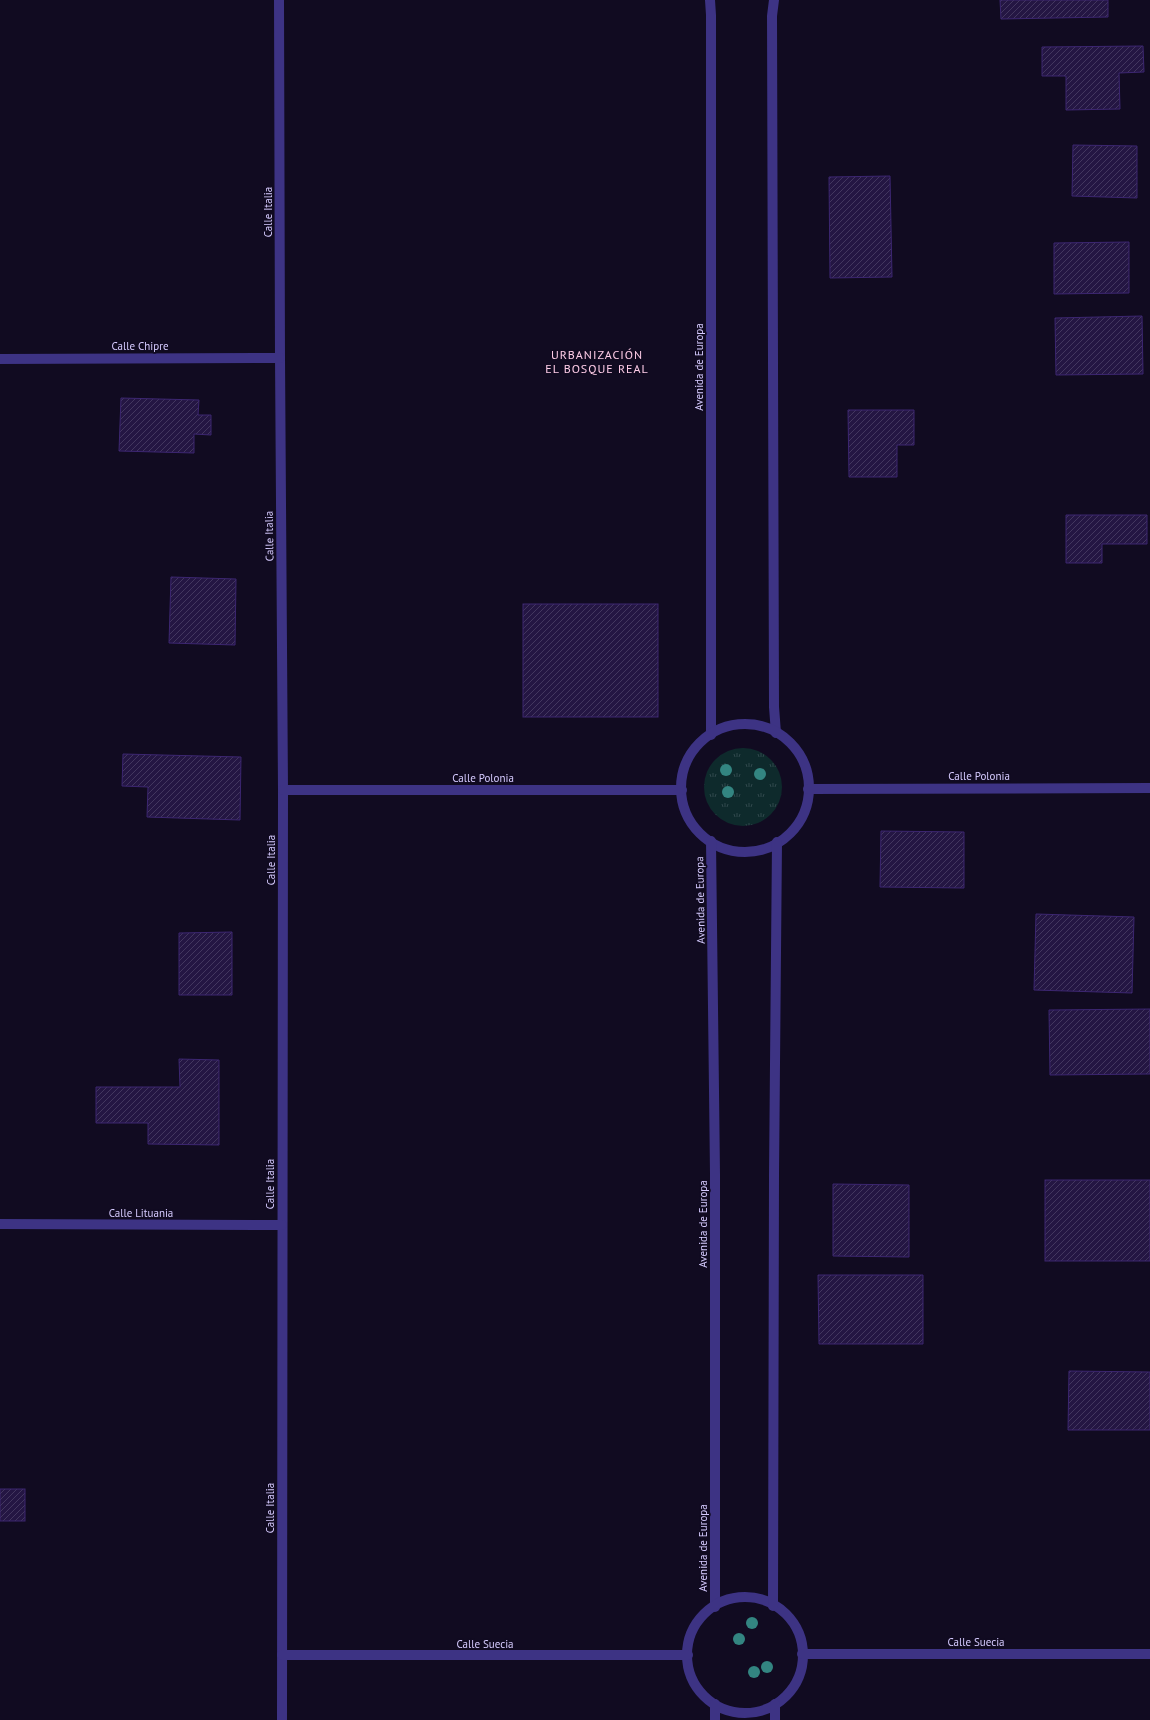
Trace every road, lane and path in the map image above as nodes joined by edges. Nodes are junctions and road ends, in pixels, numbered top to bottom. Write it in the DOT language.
graph roads {
  1 [pos="279,0"];
  2 [pos="710,0"];
  3 [pos="774,0"];
  4 [pos="280,358"];
  5 [pos="0,359"];
  6 [pos="776,733"];
  7 [pos="711,735"];
  8 [pos="1150,788"];
  9 [pos="808,789"];
  10 [pos="283,790"];
  11 [pos="682,790"];
  12 [pos="711,841"];
  13 [pos="777,842"];
  14 [pos="0,1224"];
  15 [pos="282,1225"];
  16 [pos="773,1606"];
  17 [pos="715,1607"];
  18 [pos="802,1654"];
  19 [pos="1150,1654"];
  20 [pos="282,1655"];
  21 [pos="688,1656"];
  22 [pos="715,1704"];
  23 [pos="775,1704"];
  24 [pos="282,1720"];
  25 [pos="715,1720"];
  26 [pos="775,1720"];
  1 -- 4 [label="street, Calle Italia"];
  2 -- 7 [label="street, Avenida de Europa"];
  3 -- 6 [label="street"];
  4 -- 5 [label="street, Calle Chipre"];
  4 -- 10 [label="street, Calle Italia"];
  6 -- 7 [label="street"];
  6 -- 9 [label="street"];
  7 -- 11 [label="street"];
  8 -- 9 [label="street, Calle Polonia"];
  9 -- 13 [label="street"];
  10 -- 11 [label="street, Calle Polonia"];
  10 -- 15 [label="street, Calle Italia"];
  11 -- 12 [label="street"];
  12 -- 13 [label="street"];
  12 -- 17 [label="street, Avenida de Europa"];
  13 -- 16 [label="street"];
  14 -- 15 [label="street, Calle Lituania"];
  15 -- 20 [label="street, Calle Italia"];
  16 -- 17 [label="street"];
  16 -- 18 [label="street"];
  17 -- 21 [label="street"];
  18 -- 19 [label="street, Calle Suecia"];
  18 -- 23 [label="street"];
  20 -- 21 [label="street, Calle Suecia"];
  20 -- 24 [label="street, Calle Italia"];
  21 -- 22 [label="street"];
  22 -- 23 [label="street"];
  22 -- 25 [label="street"];
  23 -- 26 [label="street"];
}
